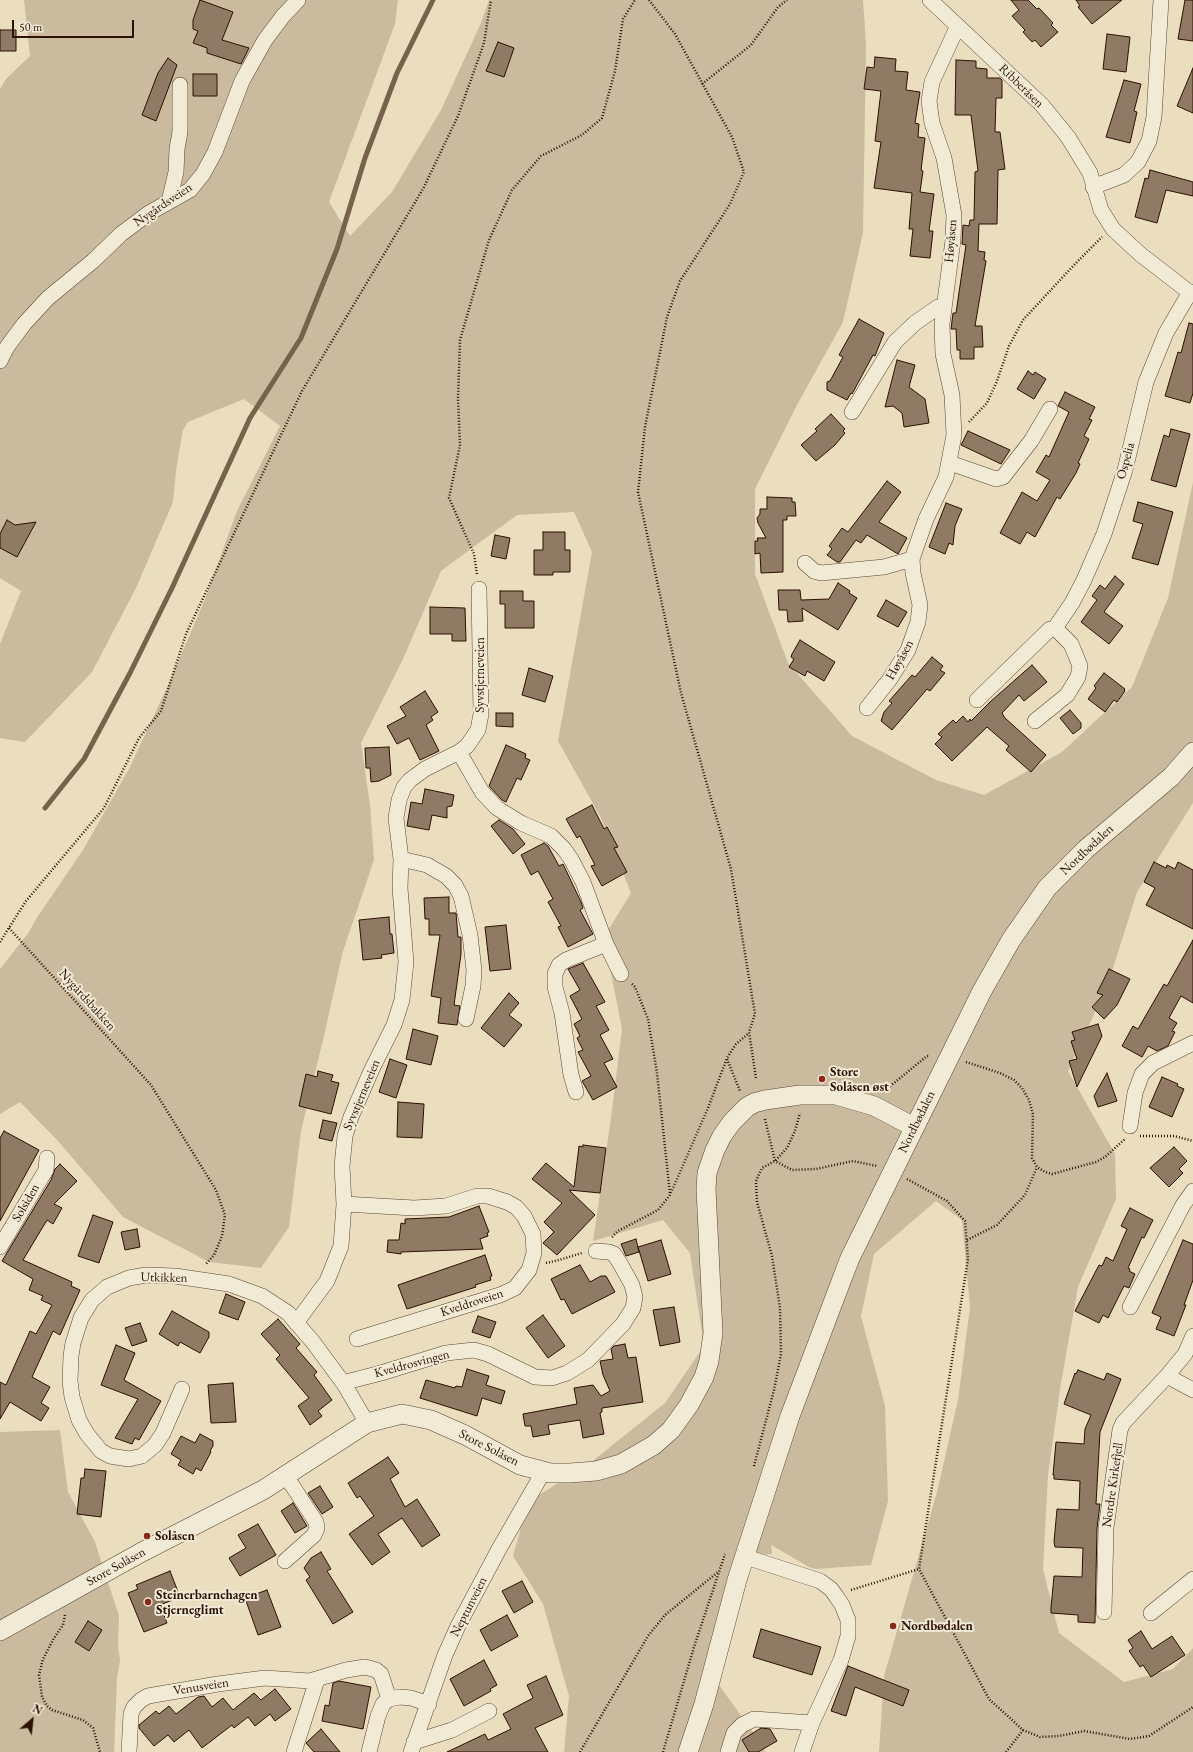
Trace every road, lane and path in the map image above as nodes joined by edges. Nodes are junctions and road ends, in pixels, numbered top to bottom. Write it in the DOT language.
graph roads {
  1 [pos="298,0"];
  2 [pos="491,0"];
  3 [pos="635,0"];
  4 [pos="649,0"];
  5 [pos="787,0"];
  6 [pos="930,0"];
  7 [pos="1161,0"];
  8 [pos="959,27"];
  9 [pos="702,84"];
  10 [pos="180,85"];
  11 [pos="1093,187"];
  12 [pos="169,202"];
  13 [pos="1113,229"];
  14 [pos="1191,293"];
  15 [pos="943,308"];
  16 [pos="0,361"];
  17 [pos="1050,409"];
  18 [pos="852,412"];
  19 [pos="954,435"];
  20 [pos="950,463"];
  21 [pos="912,559"];
  22 [pos="805,563"];
  23 [pos="479,589"];
  24 [pos="1055,628"];
  25 [pos="976,700"];
  26 [pos="866,708"];
  27 [pos="1035,721"];
  28 [pos="459,752"];
  29 [pos="1193,752"];
  30 [pos="401,859"];
  31 [pos="9,928"];
  32 [pos="0,942"];
  33 [pos="606,944"];
  34 [pos="621,974"];
  35 [pos="466,1019"];
  36 [pos="749,1032"];
  37 [pos="1193,1043"];
  38 [pos="949,1056"];
  39 [pos="727,1058"];
  40 [pos="756,1078"];
  41 [pos="576,1092"];
  42 [pos="800,1095"];
  43 [pos="874,1106"];
  44 [pos="747,1107"];
  45 [pos="765,1118"];
  46 [pos="914,1127"];
  47 [pos="1130,1131"];
  48 [pos="1193,1141"];
  49 [pos="47,1158"];
  50 [pos="775,1160"];
  51 [pos="882,1167"];
  52 [pos="1037,1167"];
  53 [pos="903,1177"];
  54 [pos="1193,1191"];
  55 [pos="670,1195"];
  56 [pos="344,1204"];
  57 [pos="967,1240"];
  58 [pos="0,1246"];
  59 [pos="602,1251"];
  60 [pos="532,1261"];
  61 [pos="195,1278"];
  62 [pos="1130,1307"];
  63 [pos="296,1323"];
  64 [pos="1193,1336"];
  65 [pos="357,1339"];
  66 [pos="1168,1376"];
  67 [pos="344,1384"];
  68 [pos="182,1389"];
  69 [pos="1193,1390"];
  70 [pos="367,1423"];
  71 [pos="752,1470"];
  72 [pos="543,1471"];
  73 [pos="286,1476"];
  74 [pos="727,1550"];
  75 [pos="746,1557"];
  76 [pos="285,1561"];
  77 [pos="920,1569"];
  78 [pos="718,1572"];
  79 [pos="1193,1579"];
  80 [pos="836,1596"];
  81 [pos="1104,1612"];
  82 [pos="1151,1613"];
  83 [pos="0,1631"];
  84 [pos="54,1638"];
  85 [pos="317,1680"];
  86 [pos="389,1699"];
  87 [pos="429,1704"];
  88 [pos="1193,1707"];
  89 [pos="489,1711"];
  90 [pos="812,1723"];
  91 [pos="1024,1730"];
  92 [pos="413,1747"];
  93 [pos="803,1750"];
  94 [pos="100,1752"];
  95 [pos="129,1752"];
  96 [pos="294,1752"];
  97 [pos="369,1752"];
  98 [pos="580,1752"];
  99 [pos="663,1752"];
  100 [pos="688,1752"];
  101 [pos="728,1752"];
  102 [pos="1006,1752"];
  1 -- 12 [label="street, Nygårdsveien"];
  2 -- 31 [label="path"];
  3 -- 23 [label="path"];
  4 -- 9 [label="path"];
  5 -- 9 [label="path"];
  6 -- 8 [label="street, Ribberåsen"];
  7 -- 11 [label="street"];
  8 -- 11 [label="street, Ribberåsen"];
  8 -- 15 [label="street, Høyåsen"];
  9 -- 36 [label="path"];
  10 -- 12 [label="street"];
  11 -- 13 [label="street, Ribberåsen"];
  12 -- 16 [label="street, Nygårdsveien"];
  13 -- 14 [label="street, Ribberåsen"];
  13 -- 19 [label="path"];
  14 -- 24 [label="street, Ospelia"];
  15 -- 18 [label="street"];
  15 -- 19 [label="street, Høyåsen"];
  17 -- 20 [label="street"];
  19 -- 20 [label="street, Høyåsen"];
  20 -- 21 [label="street, Høyåsen"];
  21 -- 22 [label="street"];
  21 -- 26 [label="street, Høyåsen"];
  23 -- 28 [label="street, Syvstjerneveien"];
  24 -- 25 [label="street, Ospelia"];
  24 -- 27 [label="street"];
  28 -- 30 [label="street, Syvstjerneveien"];
  28 -- 33 [label="street"];
  29 -- 38 [label="street, Nordbødalen"];
  30 -- 35 [label="street"];
  30 -- 56 [label="street, Syvstjerneveien"];
  31 -- 32 [label="path"];
  31 -- 61 [label="path, Nygårdsbakken"];
  33 -- 34 [label="street"];
  33 -- 41 [label="street"];
  34 -- 55 [label="path"];
  36 -- 39 [label="path"];
  36 -- 40 [label="path"];
  37 -- 47 [label="street"];
  38 -- 43 [label="path"];
  38 -- 46 [label="street, Nordbødalen"];
  38 -- 52 [label="path"];
  39 -- 44 [label="path"];
  39 -- 55 [label="path"];
  42 -- 43 [label="street, Store Solåsen"];
  42 -- 44 [label="street, Store Solåsen"];
  42 -- 50 [label="path"];
  43 -- 46 [label="street, Store Solåsen"];
  44 -- 72 [label="street, Store Solåsen"];
  45 -- 50 [label="path"];
  46 -- 75 [label="street, Nordbødalen"];
  47 -- 48 [label="path"];
  47 -- 52 [label="path"];
  49 -- 58 [label="street, Solsiden"];
  50 -- 51 [label="path"];
  50 -- 71 [label="path"];
  52 -- 57 [label="path"];
  53 -- 57 [label="path"];
  54 -- 62 [label="street"];
  55 -- 59 [label="path"];
  56 -- 60 [label="street, Kveldroveien"];
  56 -- 63 [label="street, Syvstjerneveien"];
  57 -- 77 [label="path"];
  59 -- 60 [label="path"];
  59 -- 67 [label="street, Kveldrosvingen"];
  60 -- 65 [label="street, Kveldroveien"];
  61 -- 63 [label="street, Utkikken"];
  61 -- 68 [label="street, Utkikken"];
  63 -- 67 [label="street, Utkikken"];
  64 -- 66 [label="street, Nordre Kirkefjell"];
  66 -- 69 [label="street"];
  66 -- 81 [label="street, Nordre Kirkefjell"];
  67 -- 70 [label="street, Utkikken"];
  70 -- 72 [label="street, Store Solåsen"];
  70 -- 73 [label="street, Store Solåsen"];
  72 -- 87 [label="street, Neptunveien"];
  73 -- 76 [label="street"];
  73 -- 83 [label="street, Store Solåsen"];
  74 -- 78 [label="path"];
  75 -- 80 [label="street"];
  75 -- 100 [label="street, Nordbødalen"];
  77 -- 80 [label="path"];
  77 -- 91 [label="path"];
  78 -- 98 [label="path"];
  78 -- 99 [label="path"];
  79 -- 82 [label="street"];
  80 -- 90 [label="street"];
  84 -- 94 [label="path"];
  85 -- 86 [label="street, Venusveien"];
  85 -- 95 [label="street, Venusveien"];
  85 -- 96 [label="street"];
  86 -- 87 [label="street"];
  86 -- 97 [label="street"];
  87 -- 92 [label="street, Neptunveien"];
  88 -- 91 [label="path"];
  89 -- 92 [label="street"];
  90 -- 93 [label="street"];
  90 -- 101 [label="street"];
  91 -- 102 [label="path"];
}
